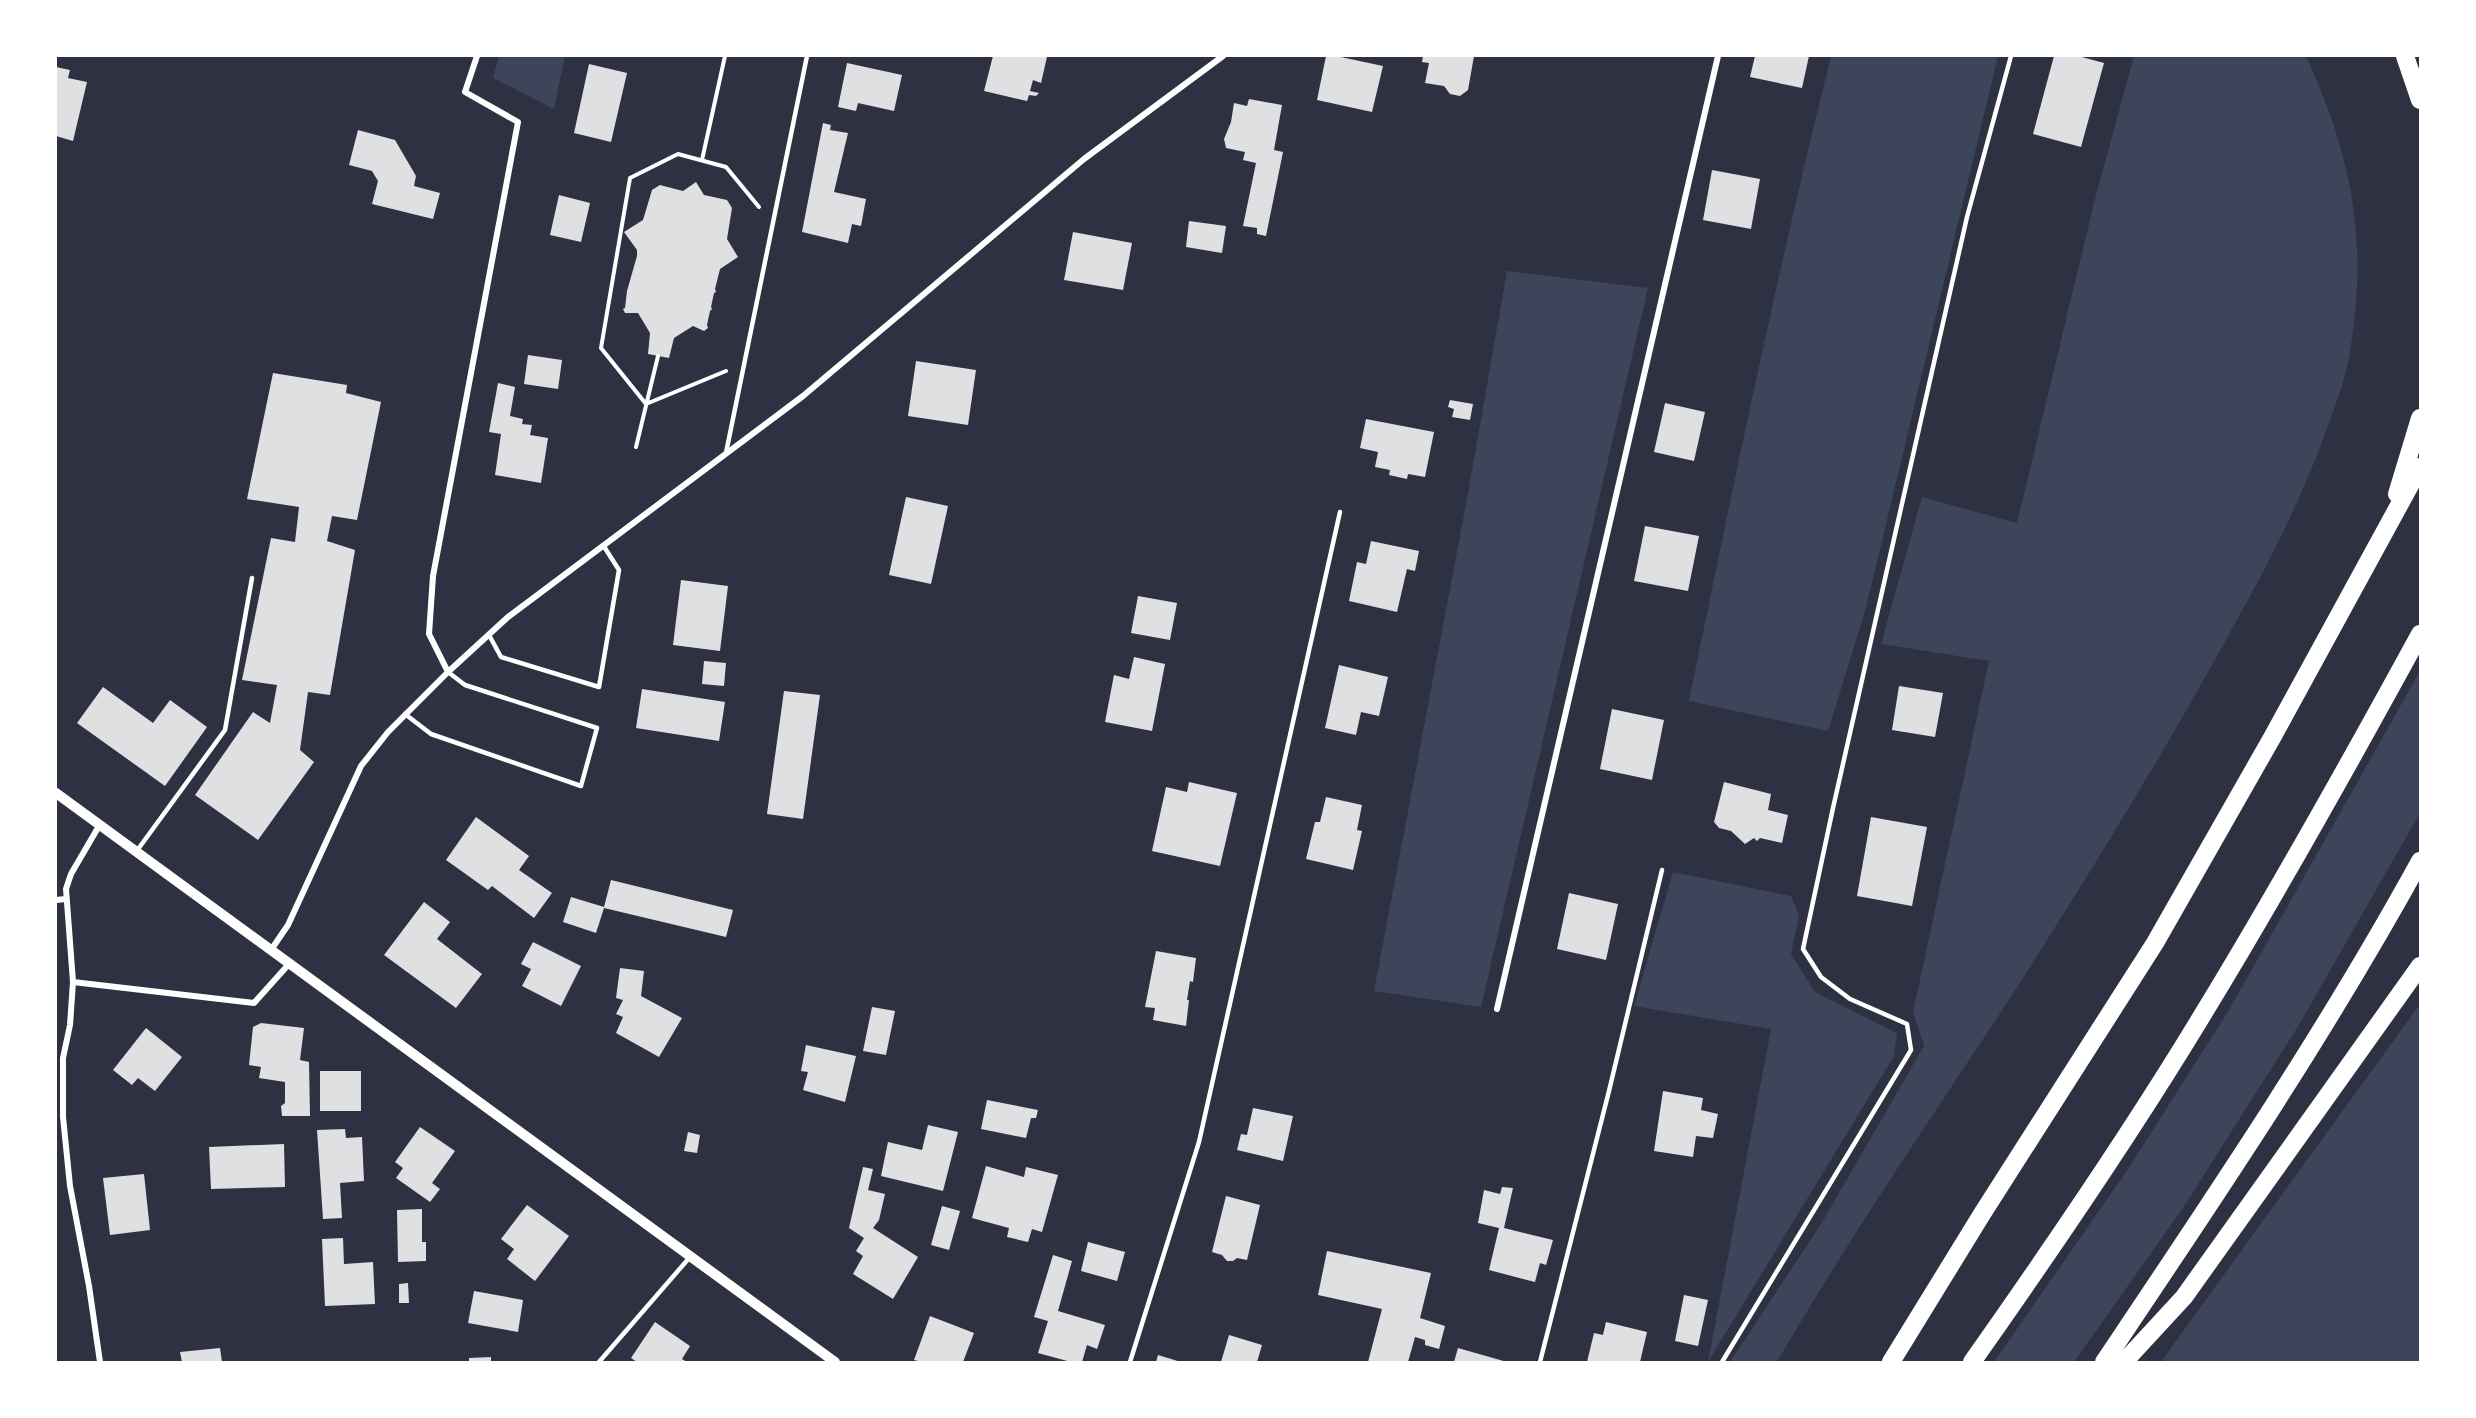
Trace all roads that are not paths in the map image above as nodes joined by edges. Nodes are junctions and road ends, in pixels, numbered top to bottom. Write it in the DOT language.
graph roads {
  1 [pos="477,56"];
  2 [pos="807,56"];
  3 [pos="1223,56"];
  4 [pos="1718,56"];
  5 [pos="2011,56"];
  6 [pos="2405,56"];
  7 [pos="2421,100"];
  8 [pos="2421,418"];
  9 [pos="725,456"];
  10 [pos="2421,467"];
  11 [pos="1340,512"];
  12 [pos="2385,534"];
  13 [pos="603,544"];
  14 [pos="252,578"];
  15 [pos="2421,634"];
  16 [pos="489,635"];
  17 [pos="448,672"];
  18 [pos="405,714"];
  19 [pos="56,793"];
  20 [pos="99,826"];
  21 [pos="136,852"];
  22 [pos="2421,861"];
  23 [pos="1662,870"];
  24 [pos="66,899"];
  25 [pos="56,900"];
  26 [pos="271,950"];
  27 [pos="289,964"];
  28 [pos="2421,966"];
  29 [pos="74,982"];
  30 [pos="1497,1009"];
  31 [pos="63,1117"];
  32 [pos="56,1118"];
  33 [pos="690,1257"];
  34 [pos="100,1362"];
  35 [pos="599,1362"];
  36 [pos="835,1362"];
  37 [pos="1130,1362"];
  38 [pos="1540,1362"];
  39 [pos="1722,1362"];
  40 [pos="1891,1362"];
  41 [pos="1972,1362"];
  42 [pos="2104,1362"];
  43 [pos="2124,1362"];
  1 -- 17 [label="street"];
  2 -- 9 [label="lane"];
  3 -- 9 [label="street"];
  4 -- 30 [label="street"];
  5 -- 39 [label="lane"];
  6 -- 7 [label="highway"];
  8 -- 12 [label="highway"];
  9 -- 13 [label="street"];
  10 -- 12 [label="highway"];
  11 -- 37 [label="lane"];
  12 -- 40 [label="highway"];
  13 -- 16 [label="street"];
  13 -- 16 [label="lane"];
  14 -- 21 [label="lane"];
  15 -- 41 [label="highway"];
  16 -- 17 [label="street"];
  17 -- 18 [label="street"];
  17 -- 18 [label="lane"];
  18 -- 26 [label="street"];
  19 -- 20 [label="street"];
  20 -- 21 [label="street"];
  20 -- 24 [label="street"];
  21 -- 26 [label="street"];
  22 -- 42 [label="highway"];
  23 -- 38 [label="lane"];
  24 -- 25 [label="street"];
  24 -- 29 [label="street"];
  26 -- 27 [label="street"];
  27 -- 29 [label="street"];
  27 -- 33 [label="street"];
  28 -- 43 [label="highway"];
  29 -- 31 [label="street"];
  31 -- 32 [label="street"];
  31 -- 34 [label="street"];
  33 -- 35 [label="lane"];
  33 -- 36 [label="street"];
}
